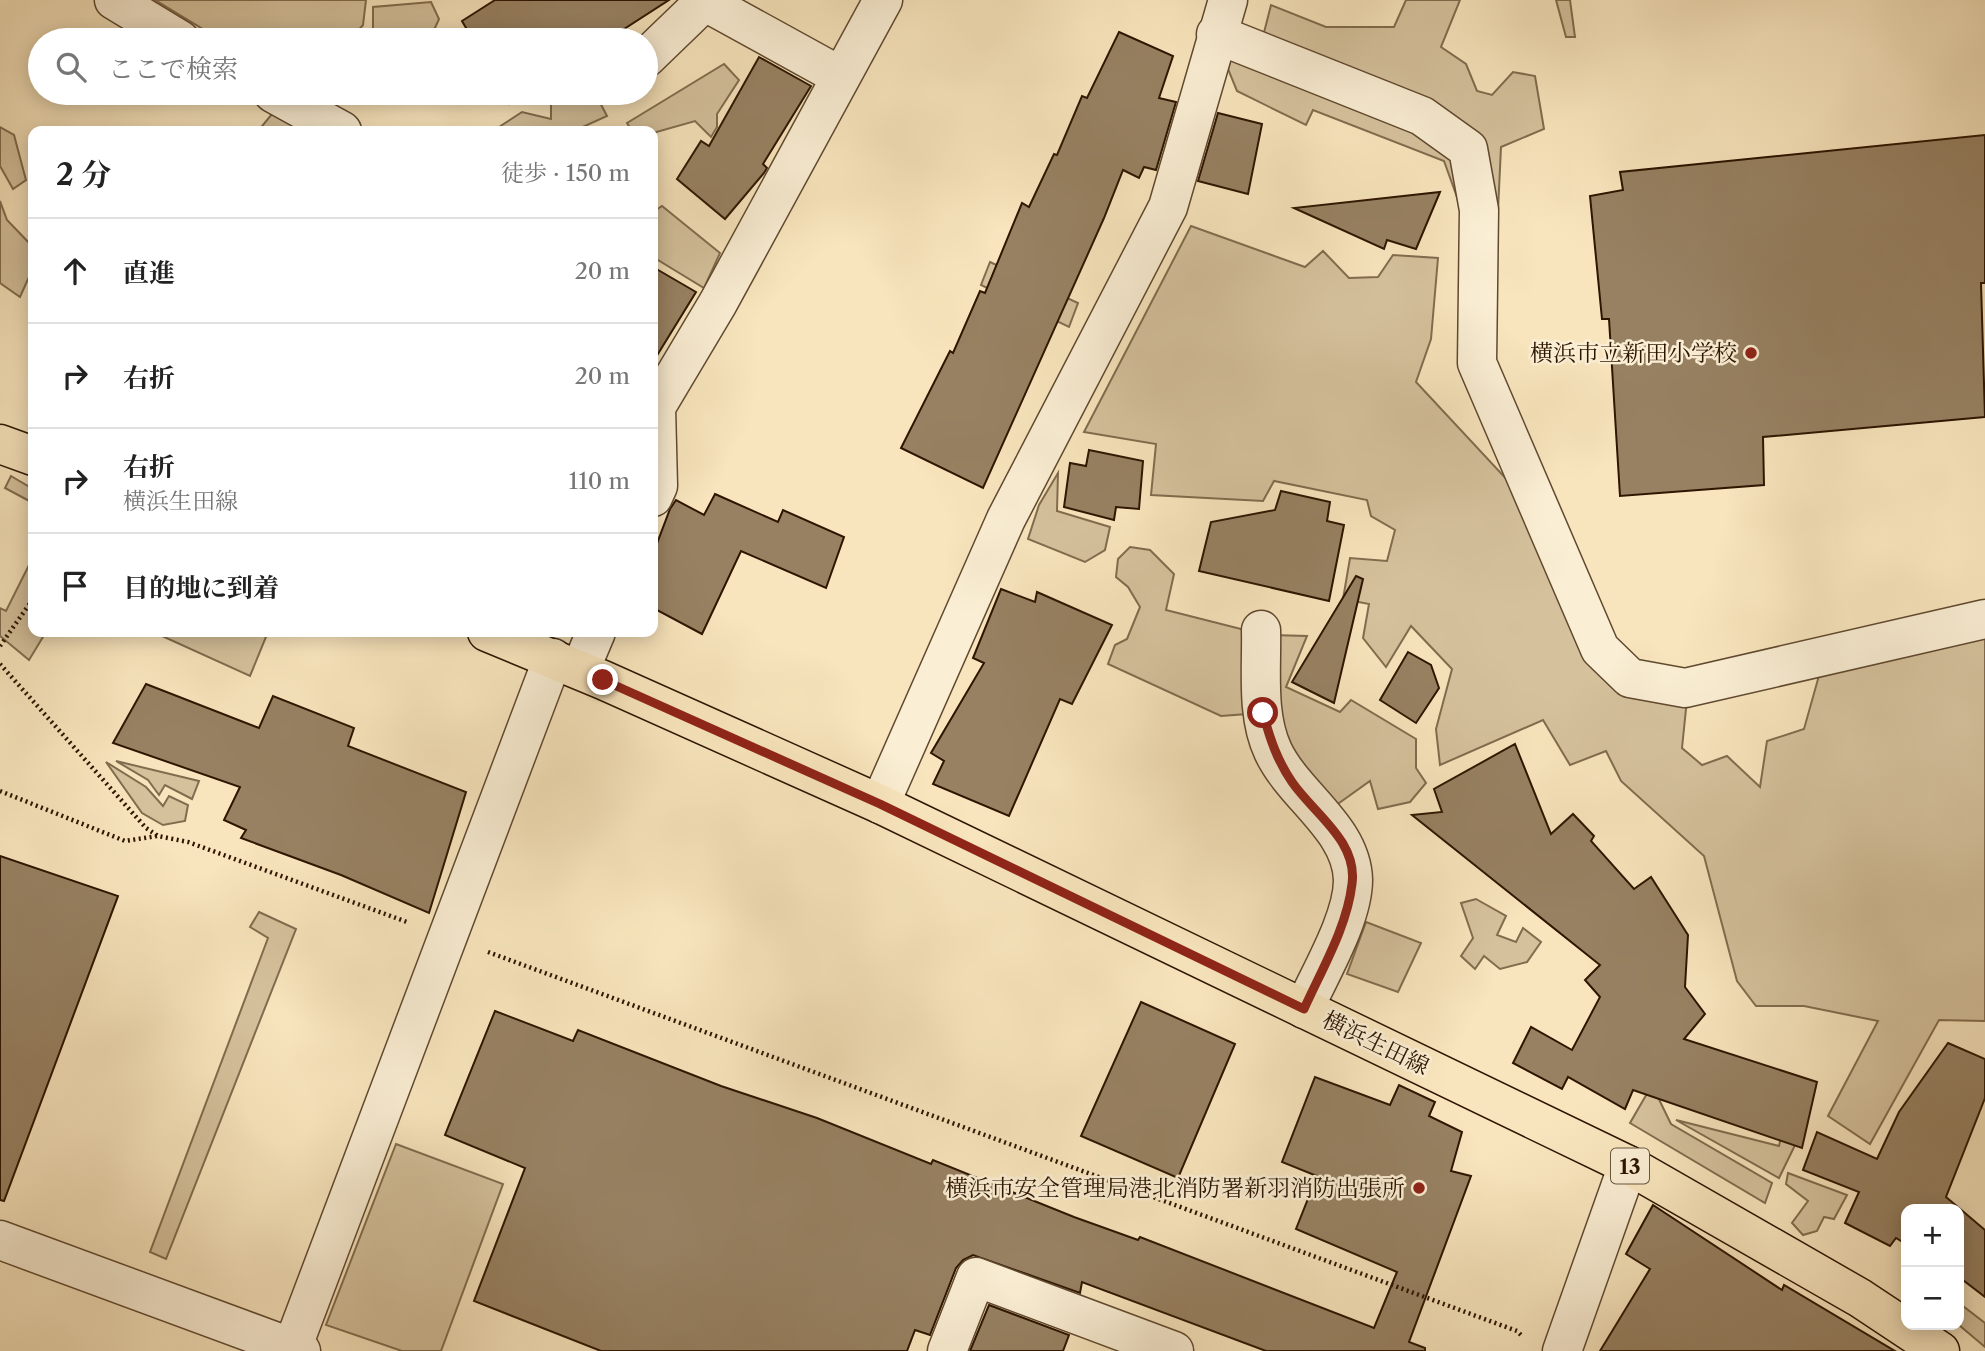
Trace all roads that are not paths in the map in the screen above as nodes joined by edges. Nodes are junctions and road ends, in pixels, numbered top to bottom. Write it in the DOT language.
graph roads {
  1 [pos="114,0"];
  2 [pos="883,0"];
  3 [pos="703,1"];
  4 [pos="1222,17"];
  5 [pos="160,28"];
  6 [pos="658,46"];
  7 [pos="840,76"];
  8 [pos="295,105"];
  9 [pos="333,126"];
  10 [pos="658,404"];
  11 [pos="0,444"];
  12 [pos="28,454"];
  13 [pos="1985,619"];
  14 [pos="1261,630"];
  15 [pos="499,637"];
  16 [pos="591,637"];
  17 [pos="566,664"];
  18 [pos="880,804"];
  19 [pos="1304,1009"];
  20 [pos="1628,1166"];
  21 [pos="0,1240"];
  22 [pos="295,1350"];
  23 [pos="947,1351"];
  24 [pos="1174,1351"];
  25 [pos="1562,1351"];
  26 [pos="1940,1351"];
  1 -- 5 [label="street"];
  2 -- 7 [label="street"];
  3 -- 6 [label="street"];
  3 -- 7 [label="street"];
  4 -- 13 [label="street"];
  4 -- 18 [label="street"];
  7 -- 10 [label="street"];
  8 -- 9 [label="street"];
  11 -- 12 [label="main road"];
  14 -- 19 [label="street"];
  15 -- 17 [label="main road, 横浜生田線 / 13"];
  16 -- 17 [label="street"];
  17 -- 18 [label="main road, 横浜生田線 / 13"];
  17 -- 22 [label="street"];
  18 -- 19 [label="main road, 横浜生田線 / 13"];
  19 -- 20 [label="main road, 横浜生田線 / 13"];
  20 -- 25 [label="street"];
  20 -- 26 [label="main road, 横浜生田線 / 13"];
  21 -- 22 [label="street"];
  23 -- 24 [label="street"];
}
